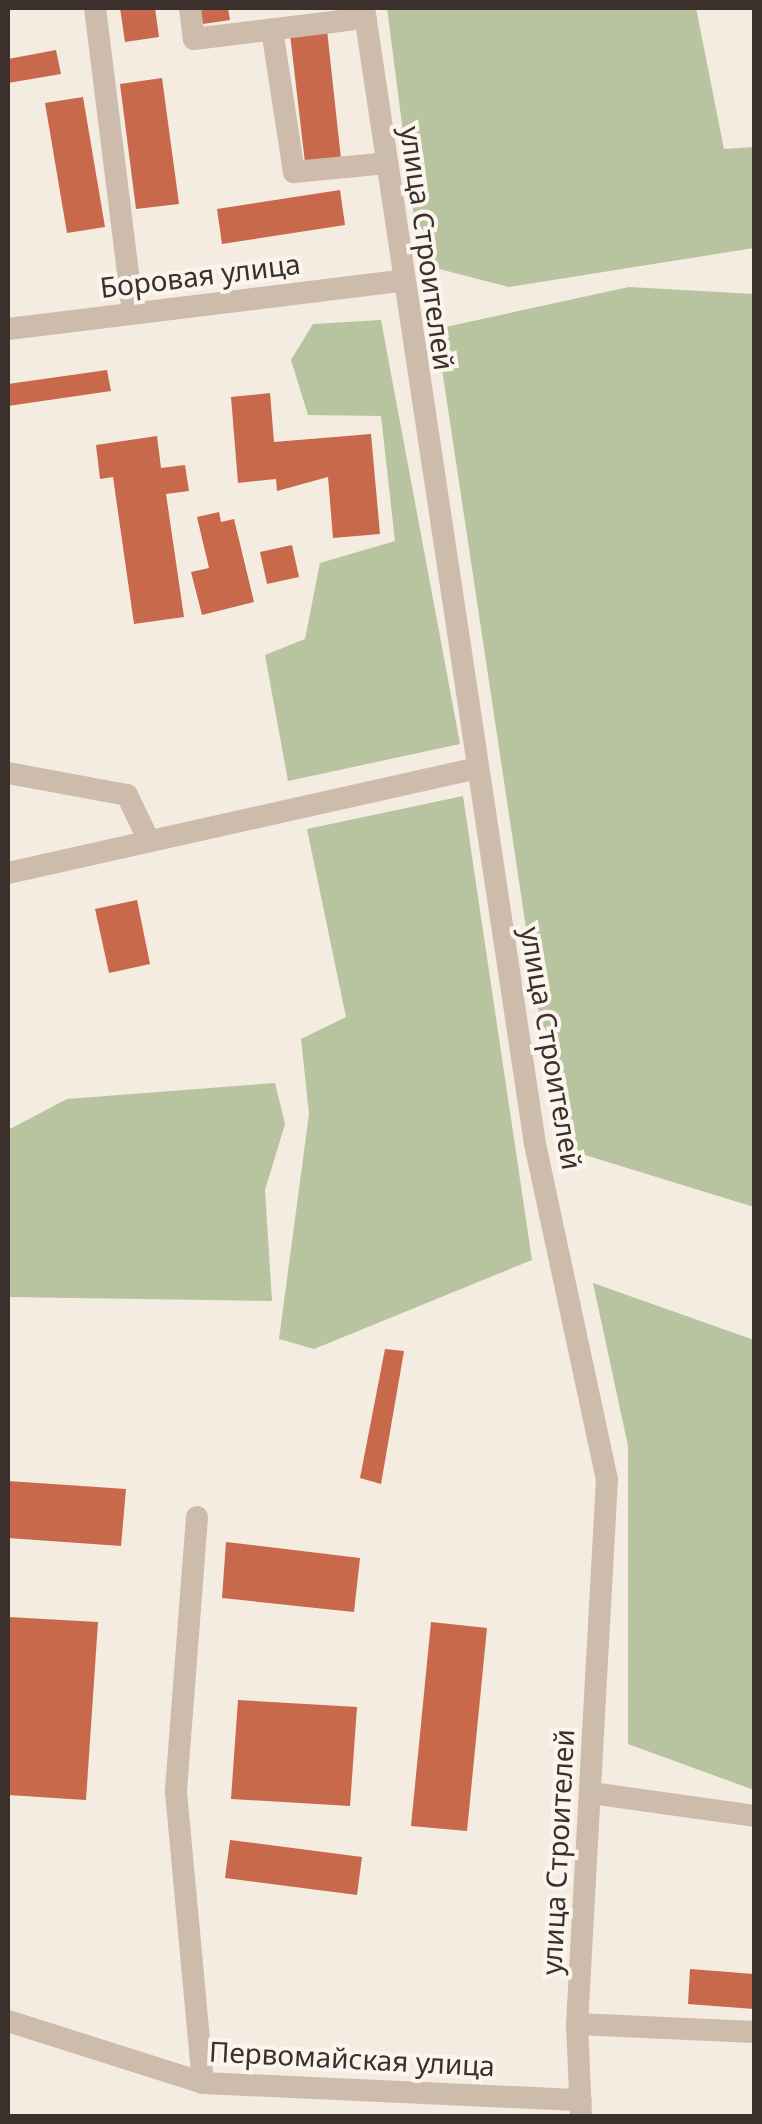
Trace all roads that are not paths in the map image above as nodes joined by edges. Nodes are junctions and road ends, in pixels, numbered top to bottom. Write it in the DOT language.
graph roads {
  1 [pos="95,8"];
  2 [pos="190,8"];
  3 [pos="365,13"];
  4 [pos="272,30"];
  5 [pos="387,163"];
  6 [pos="399,281"];
  7 [pos="133,314"];
  8 [pos="8,329"];
  9 [pos="476,768"];
  10 [pos="8,773"];
  11 [pos="148,841"];
  12 [pos="8,873"];
  13 [pos="197,1517"];
  14 [pos="591,1793"];
  15 [pos="754,1816"];
  16 [pos="8,2021"];
  17 [pos="577,2024"];
  18 [pos="754,2032"];
  19 [pos="203,2082"];
  20 [pos="581,2108"];
  1 -- 7 [label="street"];
  2 -- 4 [label="street"];
  3 -- 4 [label="street"];
  3 -- 5 [label="street, улица Строителей"];
  4 -- 5 [label="street"];
  5 -- 6 [label="street, улица Строителей"];
  6 -- 7 [label="street, Боровая улица"];
  6 -- 9 [label="street, улица Строителей"];
  7 -- 8 [label="street, Боровая улица"];
  9 -- 11 [label="street"];
  9 -- 14 [label="street, улица Строителей"];
  10 -- 11 [label="street"];
  11 -- 12 [label="street"];
  13 -- 19 [label="street"];
  14 -- 15 [label="street"];
  14 -- 17 [label="street, улица Строителей"];
  16 -- 19 [label="street, Первомайская улица"];
  17 -- 18 [label="street"];
  17 -- 20 [label="street, улица Строителей"];
  19 -- 20 [label="street, Первомайская улица"];
}
